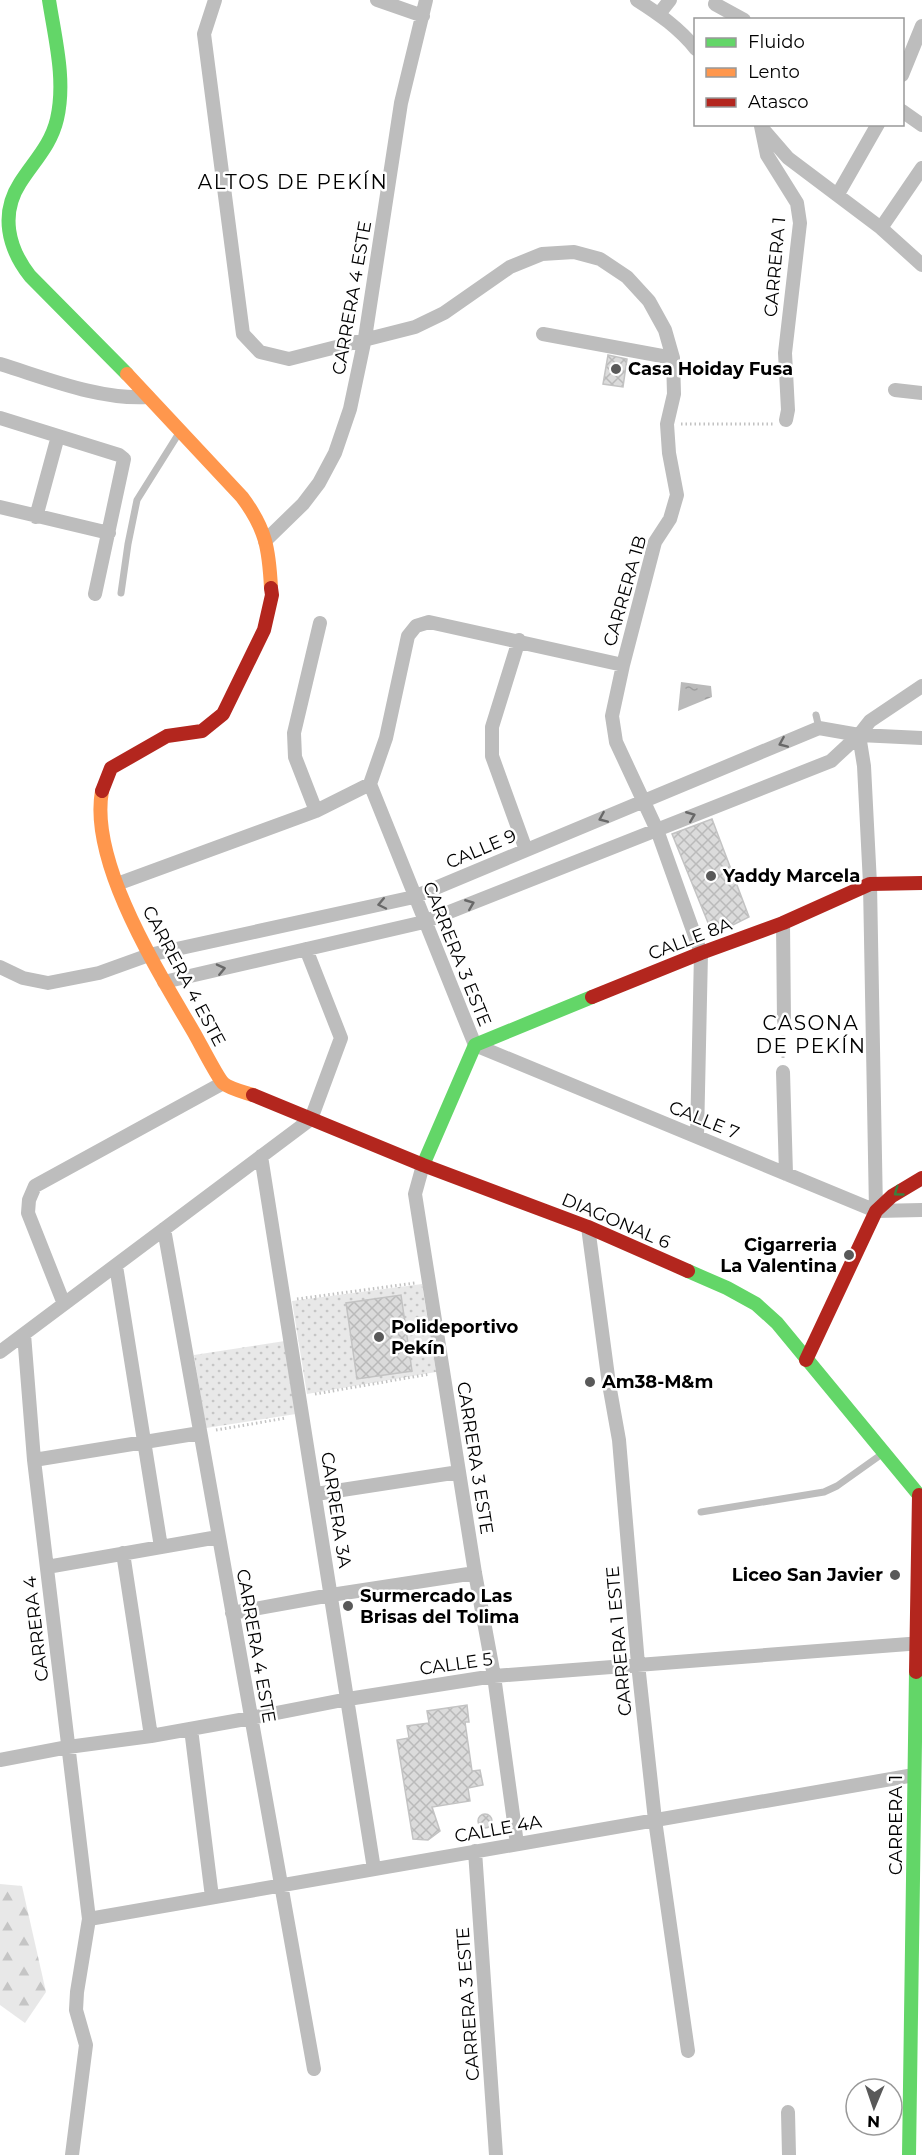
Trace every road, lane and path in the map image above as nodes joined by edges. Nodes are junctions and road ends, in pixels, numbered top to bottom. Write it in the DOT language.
graph roads {
  1 [pos="49,0"];
  2 [pos="215,0"];
  3 [pos="377,0"];
  4 [pos="426,0"];
  5 [pos="637,0"];
  6 [pos="670,0"];
  7 [pos="715,4"];
  8 [pos="659,14"];
  9 [pos="423,16"];
  10 [pos="740,18"];
  11 [pos="922,26"];
  12 [pos="694,46"];
  13 [pos="904,72"];
  14 [pos="904,112"];
  15 [pos="922,125"];
  16 [pos="760,126"];
  17 [pos="761,126"];
  18 [pos="877,126"];
  19 [pos="922,168"];
  20 [pos="838,194"];
  21 [pos="881,228"];
  22 [pos="922,265"];
  23 [pos="543,334"];
  24 [pos="365,338"];
  25 [pos="673,358"];
  26 [pos="0,364"];
  27 [pos="895,390"];
  28 [pos="922,393"];
  29 [pos="148,396"];
  30 [pos="0,418"];
  31 [pos="786,420"];
  32 [pos="668,424"];
  33 [pos="180,430"];
  34 [pos="58,436"];
  35 [pos="0,507"];
  36 [pos="36,517"];
  37 [pos="109,533"];
  38 [pos="265,541"];
  39 [pos="122,593"];
  40 [pos="95,594"];
  41 [pos="320,623"];
  42 [pos="519,640"];
  43 [pos="623,665"];
  44 [pos="922,686"];
  45 [pos="859,735"];
  46 [pos="922,738"];
  47 [pos="370,784"];
  48 [pos="645,800"];
  49 [pos="316,811"];
  50 [pos="657,830"];
  51 [pos="526,850"];
  52 [pos="117,884"];
  53 [pos="870,884"];
  54 [pos="922,884"];
  55 [pos="414,897"];
  56 [pos="424,922"];
  57 [pos="783,923"];
  58 [pos="306,949"];
  59 [pos="701,953"];
  60 [pos="149,955"];
  61 [pos="0,967"];
  62 [pos="164,982"];
  63 [pos="784,1021"];
  64 [pos="475,1045"];
  65 [pos="783,1072"];
  66 [pos="223,1083"];
  67 [pos="312,1119"];
  68 [pos="697,1137"];
  69 [pos="261,1156"];
  70 [pos="423,1165"];
  71 [pos="786,1174"];
  72 [pos="922,1178"];
  73 [pos="922,1210"];
  74 [pos="876,1211"];
  75 [pos="588,1227"];
  76 [pos="164,1229"];
  77 [pos="116,1266"];
  78 [pos="429,1281"];
  79 [pos="285,1300"];
  80 [pos="64,1304"];
  81 [pos="24,1334"];
  82 [pos="0,1352"];
  83 [pos="806,1360"];
  84 [pos="443,1372"];
  85 [pos="300,1397"];
  86 [pos="303,1415"];
  87 [pos="200,1433"];
  88 [pos="143,1442"];
  89 [pos="884,1452"];
  90 [pos="34,1461"];
  91 [pos="459,1472"];
  92 [pos="315,1494"];
  93 [pos="921,1495"];
  94 [pos="700,1512"];
  95 [pos="218,1537"];
  96 [pos="161,1547"];
  97 [pos="123,1553"];
  98 [pos="47,1567"];
  99 [pos="475,1573"];
  100 [pos="331,1595"];
  101 [pos="232,1613"];
  102 [pos="919,1643"];
  103 [pos="638,1664"];
  104 [pos="494,1676"];
  105 [pos="348,1699"];
  106 [pos="251,1718"];
  107 [pos="191,1729"];
  108 [pos="151,1736"];
  109 [pos="68,1747"];
  110 [pos="0,1760"];
  111 [pos="914,1774"];
  112 [pos="655,1820"];
  113 [pos="518,1844"];
  114 [pos="475,1851"];
  115 [pos="374,1869"];
  116 [pos="918,1882"];
  117 [pos="281,1885"];
  118 [pos="212,1897"];
  119 [pos="89,1919"];
  120 [pos="688,2051"];
  121 [pos="314,2069"];
  122 [pos="916,2099"];
  123 [pos="788,2112"];
  124 [pos="72,2155"];
  125 [pos="496,2155"];
  126 [pos="789,2155"];
  127 [pos="909,2155"];
  1 -- 29 [label="main road, CARRERA 4 ESTE"];
  2 -- 24 [label="street, CARRERA 1B"];
  3 -- 9 [label="street"];
  4 -- 9 [label="street, CARRERA 4 ESTE"];
  5 -- 8 [label="street"];
  6 -- 8 [label="street"];
  7 -- 10 [label="street"];
  8 -- 12 [label="street"];
  9 -- 24 [label="street, CARRERA 4 ESTE"];
  11 -- 13 [label="street"];
  14 -- 15 [label="street"];
  16 -- 31 [label="street, CARRERA 1"];
  17 -- 20 [label="street"];
  18 -- 20 [label="street"];
  19 -- 21 [label="street"];
  20 -- 21 [label="street"];
  21 -- 22 [label="street"];
  23 -- 25 [label="street"];
  24 -- 25 [label="street, CARRERA 1B"];
  24 -- 38 [label="street, CARRERA 4 ESTE"];
  25 -- 32 [label="street, CARRERA 1B"];
  26 -- 29 [label="street"];
  27 -- 28 [label="street"];
  29 -- 33 [label="main road, CARRERA 4 ESTE"];
  30 -- 34 [label="street"];
  31 -- 32 [label="path"];
  32 -- 43 [label="street, CARRERA 1B"];
  33 -- 38 [label="main road, CARRERA 4 ESTE"];
  33 -- 39 [label="lane"];
  34 -- 36 [label="street"];
  34 -- 37 [label="street"];
  35 -- 36 [label="street"];
  36 -- 37 [label="street"];
  37 -- 40 [label="street"];
  38 -- 52 [label="main road, CARRERA 4 ESTE"];
  41 -- 49 [label="street"];
  42 -- 43 [label="street"];
  42 -- 47 [label="street"];
  42 -- 51 [label="street"];
  43 -- 48 [label="street, CARRERA 1B"];
  44 -- 45 [label="street"];
  45 -- 46 [label="street, CALLE 9"];
  45 -- 48 [label="street, CALLE 9, one-way"];
  50 -- 45 [label="street, one-way"];
  45 -- 53 [label="street"];
  47 -- 49 [label="street"];
  47 -- 55 [label="street, CARRERA 3 ESTE"];
  48 -- 50 [label="street, CARRERA 1B"];
  48 -- 51 [label="street, CALLE 9, one-way"];
  49 -- 52 [label="street"];
  56 -- 50 [label="street, one-way"];
  50 -- 59 [label="street, CARRERA 1B"];
  51 -- 55 [label="street, CALLE 9"];
  52 -- 60 [label="main road, CARRERA 4 ESTE"];
  53 -- 54 [label="main road, CALLE 8A"];
  53 -- 57 [label="main road, CALLE 8A"];
  53 -- 74 [label="street"];
  55 -- 56 [label="street, CARRERA 3 ESTE"];
  55 -- 60 [label="street, CALLE 9, one-way"];
  56 -- 58 [label="street"];
  56 -- 64 [label="street, CARRERA 3 ESTE"];
  57 -- 59 [label="main road, CALLE 8A"];
  57 -- 63 [label="street"];
  62 -- 58 [label="street, one-way"];
  58 -- 67 [label="street"];
  59 -- 64 [label="main road, CALLE 8A"];
  59 -- 68 [label="street"];
  60 -- 61 [label="street, CALLE 9"];
  60 -- 62 [label="main road, CARRERA 4 ESTE"];
  62 -- 66 [label="main road, CARRERA 4 ESTE"];
  63 -- 65 [label="path"];
  64 -- 68 [label="street, CALLE 7"];
  64 -- 70 [label="main road, CARRERA 3 ESTE"];
  65 -- 71 [label="street"];
  66 -- 67 [label="main road, DIAGONAL 6"];
  66 -- 80 [label="street"];
  67 -- 69 [label="street"];
  67 -- 70 [label="main road, DIAGONAL 6"];
  68 -- 71 [label="street, CALLE 7"];
  69 -- 76 [label="street"];
  69 -- 79 [label="street, CARRERA 3A"];
  70 -- 75 [label="main road, DIAGONAL 6"];
  70 -- 78 [label="street, CARRERA 3 ESTE"];
  71 -- 74 [label="street, CALLE 7"];
  72 -- 74 [label="main road, one-way"];
  73 -- 74 [label="street, CALLE 7"];
  74 -- 83 [label="main road"];
  75 -- 83 [label="main road, DIAGONAL 6"];
  75 -- 103 [label="street, CARRERA 1 ESTE"];
  76 -- 77 [label="street"];
  76 -- 87 [label="street, CARRERA 4 ESTE"];
  77 -- 80 [label="street"];
  77 -- 88 [label="street"];
  78 -- 79 [label="path"];
  78 -- 84 [label="street, CARRERA 3 ESTE"];
  79 -- 85 [label="street, CARRERA 3A"];
  80 -- 81 [label="street"];
  81 -- 82 [label="street"];
  81 -- 90 [label="street, CARRERA 4"];
  83 -- 89 [label="main road, DIAGONAL 6"];
  84 -- 85 [label="path"];
  84 -- 91 [label="street, CARRERA 3 ESTE"];
  85 -- 86 [label="street, CARRERA 3A"];
  86 -- 87 [label="path"];
  86 -- 92 [label="street, CARRERA 3A"];
  87 -- 88 [label="street"];
  87 -- 95 [label="street, CARRERA 4 ESTE"];
  88 -- 90 [label="street"];
  88 -- 96 [label="street"];
  89 -- 93 [label="main road, DIAGONAL 6"];
  89 -- 94 [label="lane"];
  90 -- 98 [label="street, CARRERA 4"];
  91 -- 92 [label="street"];
  91 -- 99 [label="street, CARRERA 3 ESTE"];
  92 -- 100 [label="street, CARRERA 3A"];
  93 -- 102 [label="main road, CARRERA 1"];
  95 -- 96 [label="street"];
  95 -- 101 [label="street, CARRERA 4 ESTE"];
  96 -- 97 [label="street"];
  97 -- 98 [label="street"];
  97 -- 108 [label="street"];
  98 -- 109 [label="street, CARRERA 4"];
  99 -- 100 [label="street"];
  99 -- 104 [label="street, CARRERA 3 ESTE"];
  100 -- 101 [label="street"];
  100 -- 105 [label="street, CARRERA 3A"];
  101 -- 106 [label="street, CARRERA 4 ESTE"];
  102 -- 103 [label="street, CALLE 5"];
  102 -- 111 [label="main road, CARRERA 1"];
  103 -- 104 [label="street, CALLE 5"];
  103 -- 112 [label="street, CARRERA 1 ESTE"];
  104 -- 105 [label="street, CALLE 5"];
  104 -- 113 [label="street, CARRERA 3 ESTE"];
  105 -- 106 [label="street, CALLE 5"];
  105 -- 115 [label="street, CARRERA 3A"];
  106 -- 107 [label="street, CALLE 5"];
  106 -- 117 [label="street, CARRERA 4 ESTE"];
  107 -- 108 [label="street, CALLE 5"];
  107 -- 118 [label="street"];
  108 -- 109 [label="street, CALLE 5"];
  109 -- 110 [label="street, CALLE 5"];
  109 -- 119 [label="street, CARRERA 4"];
  111 -- 112 [label="street, CALLE 4A"];
  111 -- 116 [label="main road, CARRERA 1"];
  112 -- 113 [label="street, CALLE 4A"];
  112 -- 120 [label="street, CARRERA 1 ESTE"];
  113 -- 114 [label="street, CALLE 4A"];
  114 -- 115 [label="street, CALLE 4A"];
  114 -- 125 [label="street, CARRERA 3 ESTE"];
  115 -- 117 [label="street, CALLE 4A"];
  116 -- 122 [label="main road, CARRERA 1"];
  117 -- 118 [label="street, CALLE 4A"];
  117 -- 121 [label="street, CARRERA 4 ESTE"];
  118 -- 119 [label="street, CALLE 4A"];
  119 -- 124 [label="street, CARRERA 4"];
  122 -- 127 [label="main road, CARRERA 1"];
  123 -- 126 [label="street"];
}
